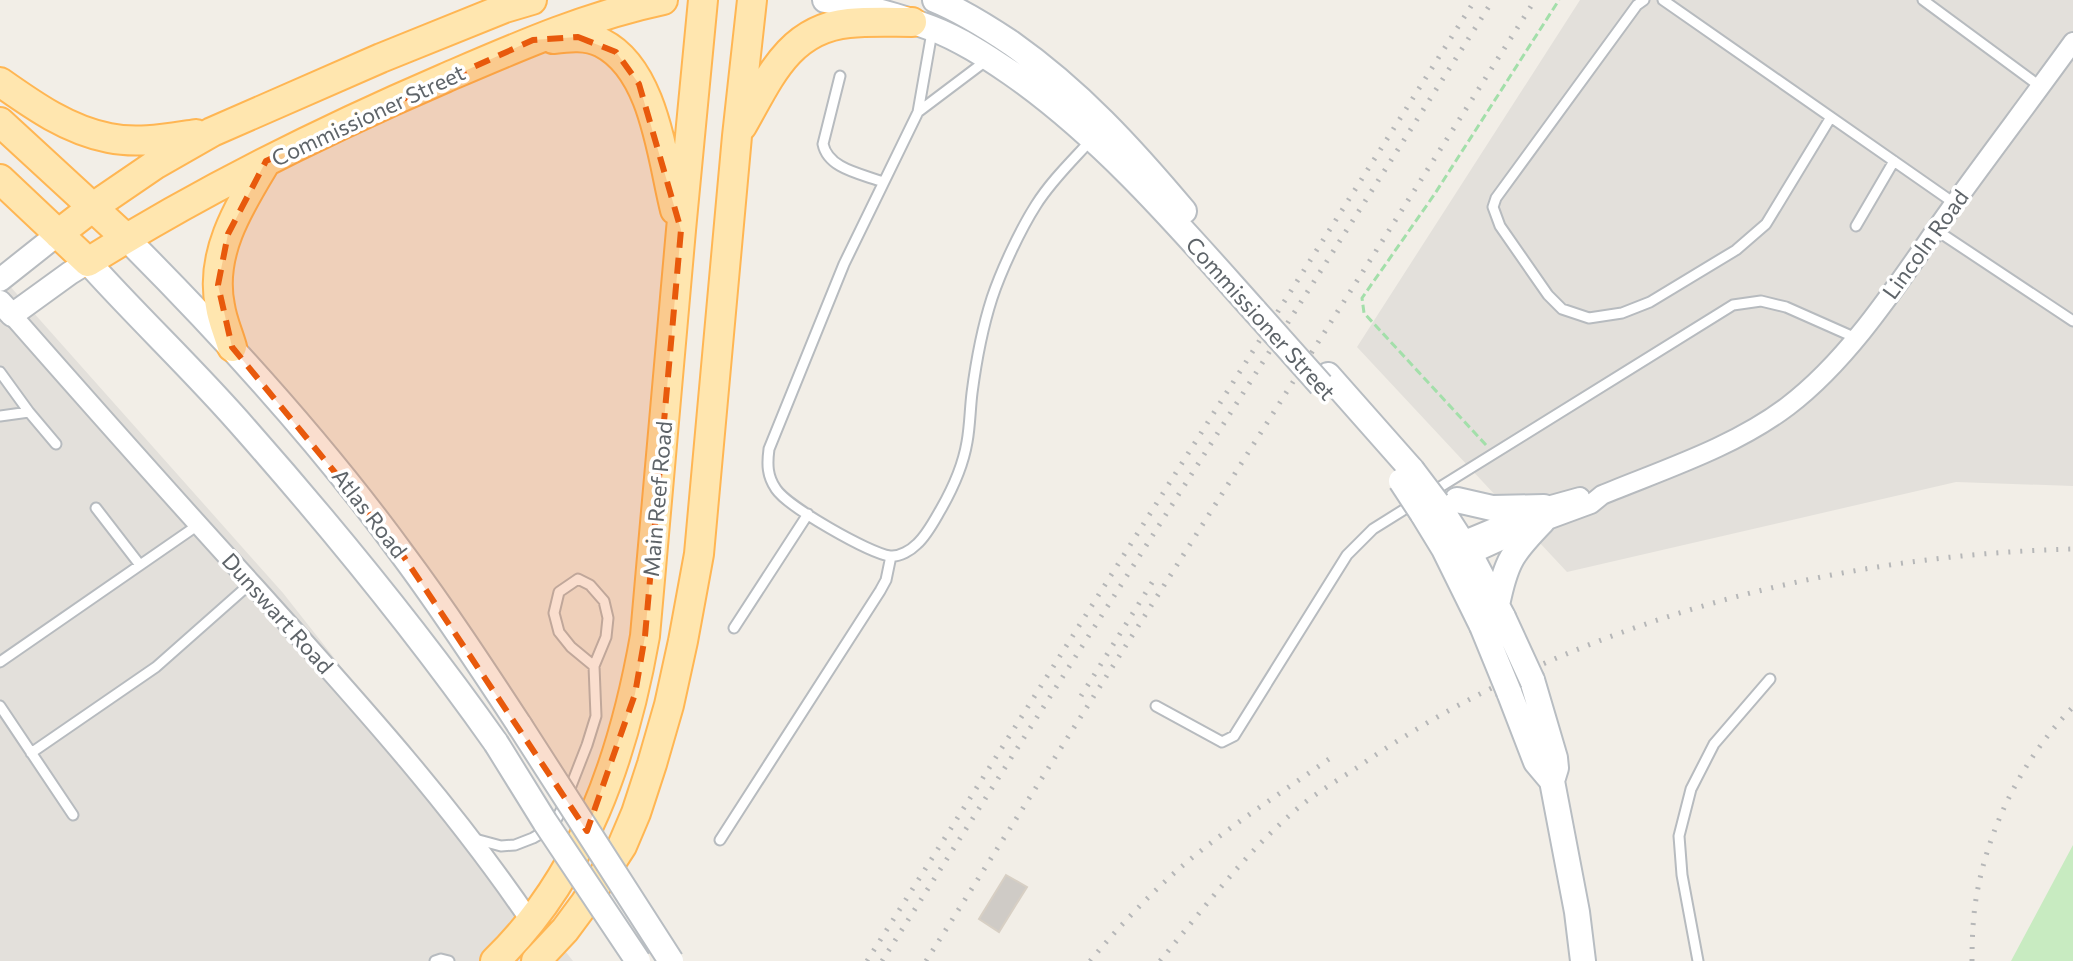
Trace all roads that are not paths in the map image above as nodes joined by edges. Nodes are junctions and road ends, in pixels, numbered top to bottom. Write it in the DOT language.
graph roads {
  1 [pos="663,0"];
  2 [pos="703,0"];
  3 [pos="752,0"];
  4 [pos="825,0"];
  5 [pos="935,0"];
  6 [pos="1644,0"];
  7 [pos="1663,0"];
  8 [pos="1923,0"];
  9 [pos="517,3"];
  10 [pos="922,25"];
  11 [pos="533,40"];
  12 [pos="2073,42"];
  13 [pos="989,58"];
  14 [pos="840,76"];
  15 [pos="0,82"];
  16 [pos="2041,87"];
  17 [pos="918,112"];
  18 [pos="1831,117"];
  19 [pos="0,122"];
  20 [pos="1100,130"];
  21 [pos="212,132"];
  22 [pos="737,136"];
  23 [pos="266,161"];
  24 [pos="1894,161"];
  25 [pos="0,179"];
  26 [pos="883,182"];
  27 [pos="1954,203"];
  28 [pos="93,207"];
  29 [pos="1856,226"];
  30 [pos="681,230"];
  31 [pos="1936,230"];
  32 [pos="58,234"];
  33 [pos="126,238"];
  34 [pos="88,262"];
  35 [pos="0,280"];
  36 [pos="6,308"];
  37 [pos="2073,321"];
  38 [pos="1856,338"];
  39 [pos="232,347"];
  40 [pos="0,372"];
  41 [pos="29,412"];
  42 [pos="0,416"];
  43 [pos="56,444"];
  44 [pos="1426,492"];
  45 [pos="96,508"];
  46 [pos="808,514"];
  47 [pos="1543,514"];
  48 [pos="198,524"];
  49 [pos="1457,552"];
  50 [pos="891,556"];
  51 [pos="140,565"];
  52 [pos="251,583"];
  53 [pos="1494,616"];
  54 [pos="734,628"];
  55 [pos="0,662"];
  56 [pos="594,666"];
  57 [pos="1770,679"];
  58 [pos="0,706"];
  59 [pos="1156,706"];
  60 [pos="31,753"];
  61 [pos="1552,781"];
  62 [pos="73,815"];
  63 [pos="470,837"];
  64 [pos="720,840"];
  65 [pos="531,922"];
  66 [pos="435,961"];
  67 [pos="449,961"];
  68 [pos="495,961"];
  69 [pos="536,961"];
  70 [pos="638,961"];
  71 [pos="671,961"];
  72 [pos="1583,961"];
  73 [pos="1698,961"];
  1 -- 11 [label="main road, Commissioner Street"];
  2 -- 30 [label="main road, Main Reef Road"];
  3 -- 22 [label="main road, Main Reef Road"];
  4 -- 10 [label="main road, Commissioner Street"];
  5 -- 20 [label="main road, Commissioner Street"];
  6 -- 18 [label="lane"];
  7 -- 18 [label="lane"];
  8 -- 16 [label="lane"];
  9 -- 21 [label="main road, Commissioner Street"];
  10 -- 13 [label="main road, Commissioner Street"];
  10 -- 17 [label="lane"];
  10 -- 22 [label="main road"];
  11 -- 23 [label="main road, Commissioner Street"];
  11 -- 30 [label="main road"];
  12 -- 16 [label="street, Lincoln Road"];
  13 -- 17 [label="lane"];
  13 -- 20 [label="main road, Commissioner Street"];
  14 -- 26 [label="lane"];
  15 -- 21 [label="main road"];
  16 -- 27 [label="street, Lincoln Road"];
  17 -- 26 [label="lane"];
  18 -- 24 [label="lane"];
  19 -- 28 [label="main road, Atlas Road"];
  20 -- 44 [label="main road, Commissioner Street"];
  20 -- 50 [label="lane"];
  21 -- 28 [label="main road, Commissioner Street"];
  22 -- 69 [label="main road, Main Reef Road"];
  23 -- 33 [label="main road, Commissioner Street"];
  23 -- 39 [label="main road"];
  24 -- 27 [label="lane"];
  24 -- 29 [label="lane"];
  25 -- 32 [label="main road, Atlas Road"];
  26 -- 46 [label="lane"];
  27 -- 31 [label="street, Lincoln Road"];
  28 -- 32 [label="main road, Commissioner Street"];
  28 -- 33 [label="main road, Atlas Road"];
  30 -- 65 [label="main road, Main Reef Road"];
  31 -- 37 [label="lane"];
  31 -- 38 [label="street, Lincoln Road"];
  32 -- 34 [label="main road, Atlas Road"];
  32 -- 35 [label="street"];
  33 -- 34 [label="main road, Commissioner Street"];
  33 -- 39 [label="main road, Atlas Road"];
  34 -- 36 [label="street"];
  34 -- 70 [label="main road, Atlas Road, bridge"];
  36 -- 48 [label="street, Dunswart Road"];
  38 -- 47 [label="street, Lincoln Road"];
  38 -- 59 [label="lane"];
  39 -- 71 [label="main road, Atlas Road, bridge"];
  40 -- 41 [label="lane"];
  41 -- 42 [label="lane"];
  41 -- 43 [label="lane"];
  44 -- 47 [label="main road"];
  44 -- 49 [label="main road, Commissioner Street"];
  45 -- 51 [label="lane"];
  46 -- 50 [label="lane"];
  46 -- 54 [label="lane"];
  47 -- 49 [label="street, Lincoln Road"];
  47 -- 53 [label="main road"];
  48 -- 51 [label="lane"];
  48 -- 52 [label="street, Dunswart Road"];
  49 -- 53 [label="main road, Commissioner Street"];
  50 -- 64 [label="lane"];
  51 -- 55 [label="lane"];
  52 -- 60 [label="lane"];
  52 -- 63 [label="street, Dunswart Road"];
  53 -- 61 [label="main road, Commissioner Street, bridge"];
  53 -- 61 [label="main road, Commissioner Street, bridge"];
  56 -- 56 [label="lane"];
  56 -- 63 [label="lane"];
  57 -- 73 [label="lane"];
  58 -- 60 [label="lane"];
  60 -- 62 [label="lane"];
  61 -- 72 [label="main road, Commissioner Street"];
  63 -- 65 [label="street, Dunswart Road"];
  65 -- 68 [label="main road, Main Reef Road"];
  66 -- 67 [label="lane"];
}
